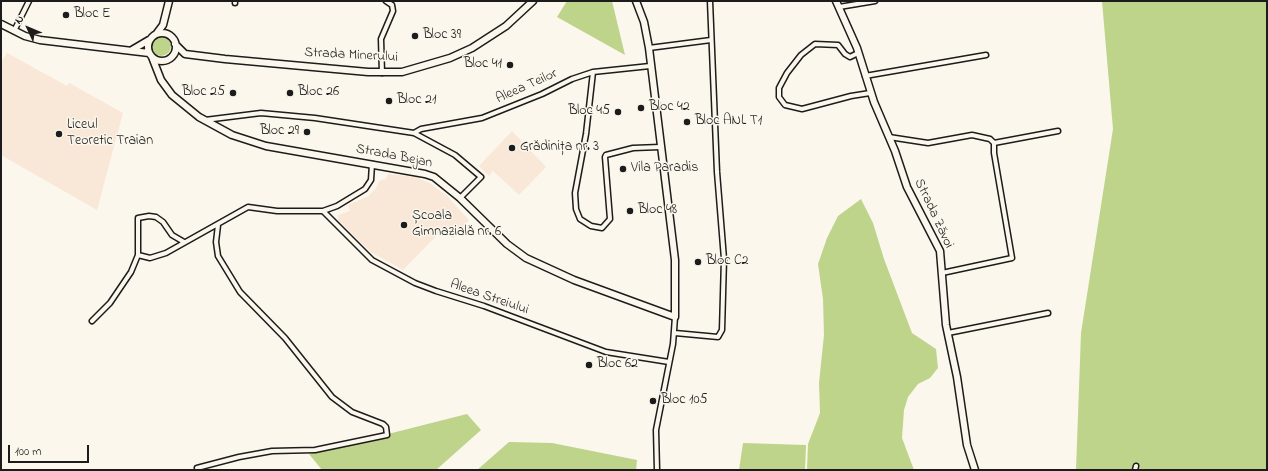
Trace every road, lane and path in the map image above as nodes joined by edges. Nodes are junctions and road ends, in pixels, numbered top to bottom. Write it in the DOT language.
graph roads {
  1 [pos="29,1"];
  2 [pos="169,1"];
  3 [pos="386,1"];
  4 [pos="533,1"];
  5 [pos="636,1"];
  6 [pos="710,1"];
  7 [pos="836,1"];
  8 [pos="875,1"];
  9 [pos="839,7"];
  10 [pos="1,24"];
  11 [pos="163,26"];
  12 [pos="14,31"];
  13 [pos="157,33"];
  14 [pos="170,35"];
  15 [pos="149,40"];
  16 [pos="711,40"];
  17 [pos="175,44"];
  18 [pos="648,48"];
  19 [pos="132,50"];
  20 [pos="858,53"];
  21 [pos="185,54"];
  22 [pos="151,55"];
  23 [pos="986,55"];
  24 [pos="169,59"];
  25 [pos="650,66"];
  26 [pos="158,68"];
  27 [pos="593,72"];
  28 [pos="382,73"];
  29 [pos="864,76"];
  30 [pos="870,93"];
  31 [pos="205,120"];
  32 [pos="1058,130"];
  33 [pos="414,133"];
  34 [pos="889,137"];
  35 [pos="994,143"];
  36 [pos="660,147"];
  37 [pos="372,164"];
  38 [pos="460,198"];
  39 [pos="323,211"];
  40 [pos="218,225"];
  41 [pos="184,242"];
  42 [pos="138,255"];
  43 [pos="942,273"];
  44 [pos="1048,313"];
  45 [pos="676,317"];
  46 [pos="92,321"];
  47 [pos="675,333"];
  48 [pos="948,333"];
  49 [pos="669,362"];
  50 [pos="197,468"];
  51 [pos="657,470"];
  52 [pos="975,470"];
  1 -- 12 [label="street"];
  2 -- 11 [label="street"];
  3 -- 28 [label="street"];
  4 -- 28 [label="street, Strada Minerului"];
  5 -- 18 [label="street"];
  6 -- 16 [label="street"];
  7 -- 9 [label="street, Strada Zăvoi"];
  8 -- 9 [label="street"];
  9 -- 20 [label="street, Strada Zăvoi"];
  10 -- 12 [label="street"];
  11 -- 13 [label="street"];
  11 -- 14 [label="street"];
  12 -- 19 [label="street"];
  13 -- 14 [label="street"];
  13 -- 15 [label="street"];
  14 -- 17 [label="street"];
  15 -- 19 [label="street"];
  15 -- 22 [label="street"];
  16 -- 18 [label="street"];
  16 -- 47 [label="street"];
  17 -- 21 [label="street"];
  17 -- 24 [label="street"];
  18 -- 25 [label="street"];
  19 -- 22 [label="street"];
  20 -- 29 [label="street, Strada Zăvoi"];
  20 -- 30 [label="street"];
  21 -- 24 [label="street"];
  21 -- 28 [label="street, Strada Minerului"];
  22 -- 24 [label="street"];
  22 -- 26 [label="street, Strada Bejan"];
  23 -- 29 [label="street"];
  24 -- 26 [label="street"];
  25 -- 27 [label="street, Aleea Teilor"];
  25 -- 36 [label="street"];
  26 -- 31 [label="street, Strada Bejan"];
  27 -- 33 [label="street, Aleea Teilor"];
  27 -- 36 [label="street"];
  29 -- 30 [label="street, Strada Zăvoi"];
  30 -- 34 [label="street, Strada Zăvoi"];
  31 -- 33 [label="street, Aleea Teilor"];
  31 -- 37 [label="street, Strada Bejan"];
  32 -- 35 [label="street"];
  33 -- 38 [label="street, Aleea Teilor"];
  34 -- 35 [label="street"];
  34 -- 43 [label="street, Strada Zăvoi"];
  35 -- 43 [label="street"];
  36 -- 45 [label="street"];
  37 -- 38 [label="street, Strada Bejan"];
  37 -- 39 [label="street"];
  38 -- 45 [label="street, Strada Bejan"];
  39 -- 40 [label="street"];
  39 -- 49 [label="street, Aleea Streiului"];
  40 -- 41 [label="street"];
  40 -- 50 [label="street"];
  41 -- 42 [label="street"];
  41 -- 42 [label="street"];
  42 -- 46 [label="street"];
  43 -- 48 [label="street, Strada Zăvoi"];
  44 -- 48 [label="street"];
  45 -- 47 [label="street"];
  47 -- 49 [label="street"];
  48 -- 52 [label="street, Strada Zăvoi"];
  49 -- 51 [label="street"];
}
